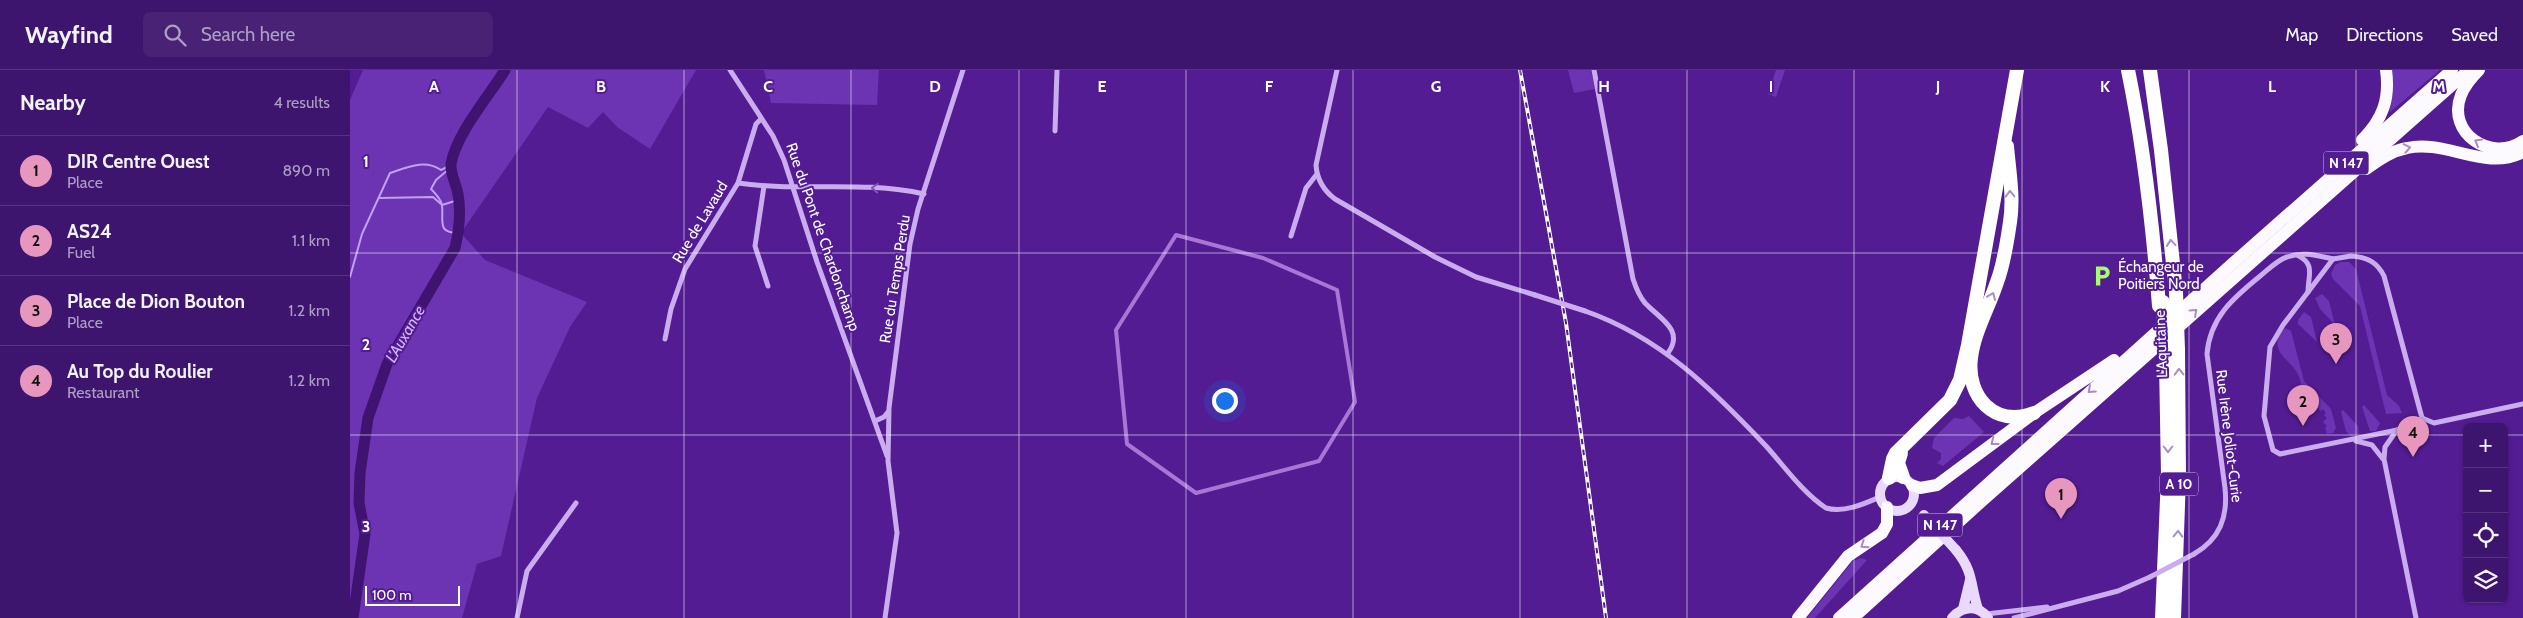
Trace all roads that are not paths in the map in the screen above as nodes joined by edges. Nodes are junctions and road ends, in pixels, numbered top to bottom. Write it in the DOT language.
graph roads {
  1 [pos="730,70"];
  2 [pos="963,70"];
  3 [pos="1057,70"];
  4 [pos="1337,70"];
  5 [pos="1594,70"];
  6 [pos="2018,70"];
  7 [pos="2128,70"];
  8 [pos="2138,70"];
  9 [pos="2150,70"];
  10 [pos="2386,70"];
  11 [pos="2452,70"];
  12 [pos="2469,70"];
  13 [pos="2480,70"];
  14 [pos="761,119"];
  15 [pos="1055,131"];
  16 [pos="2006,133"];
  17 [pos="2523,140"];
  18 [pos="2523,152"];
  19 [pos="1317,174"];
  20 [pos="738,182"];
  21 [pos="764,186"];
  22 [pos="793,186"];
  23 [pos="924,194"];
  24 [pos="1291,236"];
  25 [pos="2268,246"];
  26 [pos="2297,255"];
  27 [pos="2333,259"];
  28 [pos="2236,261"];
  29 [pos="768,286"];
  30 [pos="2308,292"];
  31 [pos="2161,304"];
  32 [pos="665,339"];
  33 [pos="1668,353"];
  34 [pos="1967,362"];
  35 [pos="2523,404"];
  36 [pos="890,408"];
  37 [pos="2034,413"];
  38 [pos="2422,418"];
  39 [pos="875,421"];
  40 [pos="888,423"];
  41 [pos="2397,430"];
  42 [pos="879,433"];
  43 [pos="2354,440"];
  44 [pos="1906,444"];
  45 [pos="2384,459"];
  46 [pos="888,461"];
  47 [pos="1889,478"];
  48 [pos="1908,481"];
  49 [pos="1883,502"];
  50 [pos="576,503"];
  51 [pos="1911,504"];
  52 [pos="1971,572"];
  53 [pos="1866,606"];
  54 [pos="2052,607"];
  55 [pos="1963,609"];
  56 [pos="1984,614"];
  57 [pos="517,618"];
  58 [pos="885,618"];
  59 [pos="1798,618"];
  60 [pos="1839,618"];
  61 [pos="1853,618"];
  62 [pos="1858,618"];
  63 [pos="1952,618"];
  64 [pos="2014,618"];
  65 [pos="2162,618"];
  66 [pos="2174,618"];
  67 [pos="2416,618"];
  1 -- 14 [label="street, Rue du Pont de Chardonchamp"];
  2 -- 23 [label="street, Rue du Temps Perdu"];
  3 -- 15 [label="street"];
  4 -- 19 [label="street"];
  5 -- 33 [label="street"];
  6 -- 16 [label="highway"];
  7 -- 31 [label="highway"];
  8 -- 31 [label="highway, L'Aquitaine"];
  66 -- 9 [label="highway, L'Aquitaine / A 10, one-way, bridge"];
  10 -- 28 [label="highway"];
  11 -- 28 [label="highway, N 147"];
  12 -- 25 [label="highway, N 147"];
  17 -- 13 [label="highway, one-way"];
  14 -- 20 [label="street, Rue de Lavaud"];
  14 -- 22 [label="street, Rue du Pont de Chardonchamp"];
  16 -- 34 [label="highway"];
  34 -- 16 [label="highway, one-way"];
  25 -- 18 [label="highway, one-way"];
  19 -- 24 [label="street"];
  19 -- 33 [label="street, bridge"];
  20 -- 21 [label="street"];
  20 -- 32 [label="street, Rue de Lavaud"];
  21 -- 22 [label="street"];
  21 -- 29 [label="street"];
  23 -- 22 [label="street, one-way"];
  22 -- 39 [label="street, Rue du Pont de Chardonchamp"];
  23 -- 36 [label="street, Rue du Temps Perdu"];
  53 -- 25 [label="highway, N 147, one-way"];
  26 -- 27 [label="street, Rue Irène Joliot-Curie"];
  26 -- 30 [label="street"];
  26 -- 54 [label="street, Rue Irène Joliot-Curie, bridge"];
  27 -- 30 [label="street"];
  27 -- 38 [label="street, Rue Irène Joliot-Curie"];
  28 -- 37 [label="highway"];
  28 -- 60 [label="highway, N 147, one-way"];
  30 -- 43 [label="street"];
  31 -- 65 [label="highway, L'Aquitaine / A 10, one-way"];
  33 -- 49 [label="street"];
  34 -- 37 [label="highway"];
  34 -- 44 [label="highway"];
  35 -- 38 [label="street"];
  36 -- 39 [label="street"];
  36 -- 40 [label="street, Rue du Temps Perdu"];
  37 -- 48 [label="highway, one-way"];
  38 -- 41 [label="street"];
  39 -- 42 [label="street, Rue du Pont de Chardonchamp"];
  40 -- 42 [label="street"];
  40 -- 46 [label="street, Rue du Temps Perdu"];
  41 -- 43 [label="street"];
  41 -- 45 [label="street"];
  42 -- 46 [label="street, Rue du Pont de Chardonchamp"];
  43 -- 45 [label="street"];
  44 -- 47 [label="highway"];
  44 -- 48 [label="highway"];
  45 -- 67 [label="street"];
  46 -- 58 [label="street"];
  47 -- 48 [label="main road"];
  47 -- 49 [label="main road"];
  48 -- 51 [label="main road"];
  49 -- 51 [label="main road"];
  49 -- 59 [label="highway, one-way"];
  50 -- 57 [label="street"];
  51 -- 52 [label="main road, bridge"];
  52 -- 55 [label="main road"];
  52 -- 56 [label="main road"];
  53 -- 61 [label="highway, N 147"];
  53 -- 62 [label="highway"];
  54 -- 56 [label="street"];
  54 -- 64 [label="street, Rue Irène Joliot-Curie"];
  55 -- 56 [label="main road"];
  55 -- 63 [label="main road"];
}
